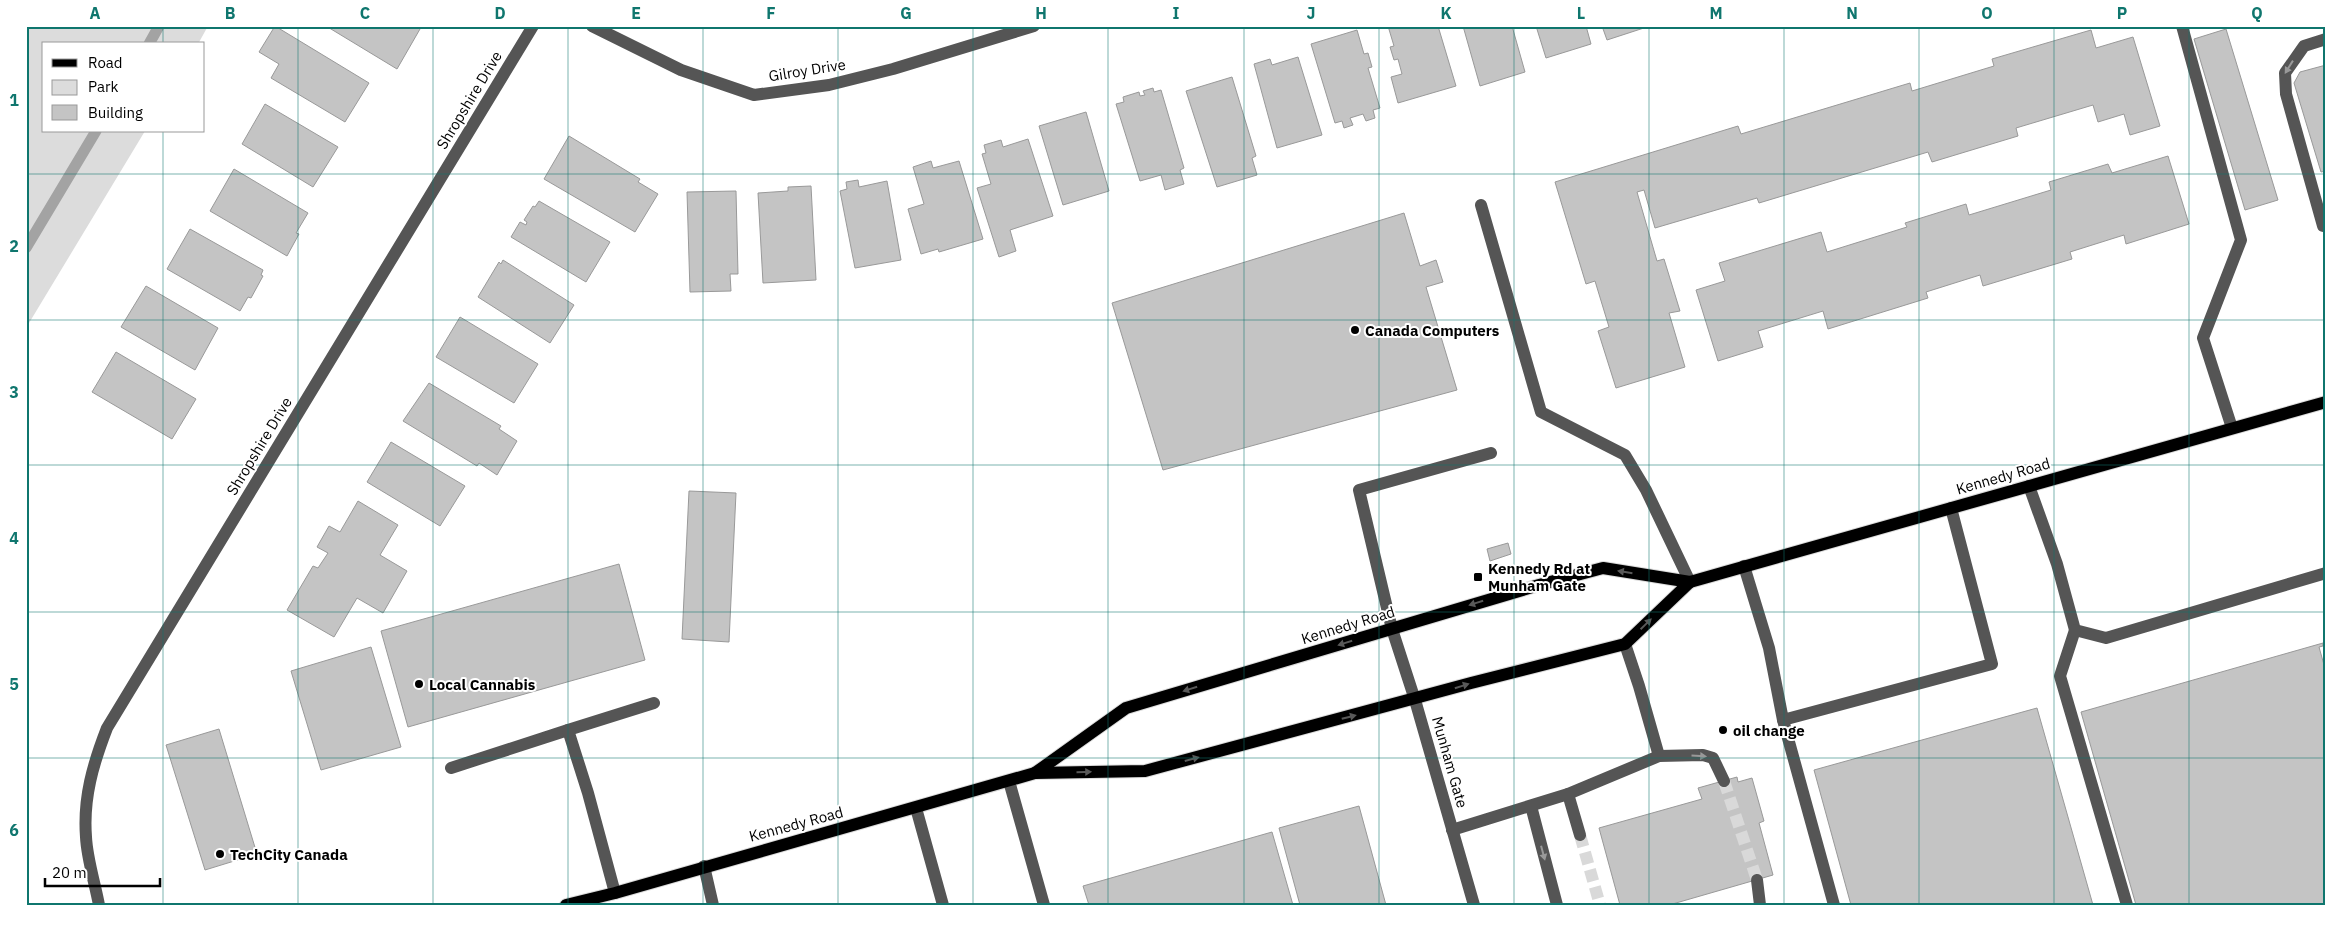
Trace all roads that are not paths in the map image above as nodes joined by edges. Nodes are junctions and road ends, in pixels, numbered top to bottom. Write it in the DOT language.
graph roads {
  1 [pos="533,26"];
  2 [pos="592,26"];
  3 [pos="1034,26"];
  4 [pos="2182,26"];
  5 [pos="2326,39"];
  6 [pos="1481,205"];
  7 [pos="2326,226"];
  8 [pos="2326,402"];
  9 [pos="2232,428"];
  10 [pos="1491,453"];
  11 [pos="2029,486"];
  12 [pos="1951,508"];
  13 [pos="1744,566"];
  14 [pos="2326,573"];
  15 [pos="1690,582"];
  16 [pos="1392,629"];
  17 [pos="2074,630"];
  18 [pos="1625,644"];
  19 [pos="1415,700"];
  20 [pos="654,703"];
  21 [pos="1783,720"];
  22 [pos="568,730"];
  23 [pos="1659,756"];
  24 [pos="451,768"];
  25 [pos="1035,773"];
  26 [pos="1009,781"];
  27 [pos="1724,781"];
  28 [pos="1568,794"];
  29 [pos="1531,806"];
  30 [pos="916,808"];
  31 [pos="1452,830"];
  32 [pos="1580,835"];
  33 [pos="704,866"];
  34 [pos="1757,880"];
  35 [pos="615,893"];
  36 [pos="99,905"];
  37 [pos="566,905"];
  38 [pos="713,905"];
  39 [pos="943,905"];
  40 [pos="1044,905"];
  41 [pos="1474,905"];
  42 [pos="1557,905"];
  43 [pos="1760,905"];
  44 [pos="1834,905"];
  45 [pos="2127,905"];
  1 -- 36 [label="street, Shropshire Drive"];
  2 -- 3 [label="street, Gilroy Drive"];
  4 -- 9 [label="street"];
  5 -- 7 [label="street, one-way"];
  6 -- 15 [label="street"];
  8 -- 9 [label="main road, Kennedy Road"];
  9 -- 11 [label="main road, Kennedy Road"];
  10 -- 16 [label="street, Munham Gate"];
  11 -- 12 [label="main road, Kennedy Road"];
  11 -- 17 [label="street"];
  12 -- 13 [label="main road, Kennedy Road"];
  12 -- 21 [label="street"];
  13 -- 15 [label="main road, Kennedy Road"];
  13 -- 21 [label="street"];
  14 -- 17 [label="street"];
  15 -- 16 [label="main road, Kennedy Road, one-way"];
  18 -- 15 [label="main road, Kennedy Road, one-way"];
  16 -- 19 [label="street, Munham Gate"];
  16 -- 25 [label="main road, Kennedy Road, one-way"];
  17 -- 45 [label="street"];
  19 -- 18 [label="main road, Kennedy Road, one-way"];
  18 -- 23 [label="street"];
  25 -- 19 [label="main road, Kennedy Road, one-way"];
  19 -- 31 [label="street, Munham Gate"];
  20 -- 22 [label="street"];
  21 -- 44 [label="street"];
  22 -- 24 [label="street"];
  22 -- 35 [label="street"];
  23 -- 27 [label="street, one-way"];
  23 -- 28 [label="street"];
  25 -- 26 [label="main road, Kennedy Road"];
  26 -- 30 [label="main road, Kennedy Road"];
  26 -- 40 [label="street"];
  28 -- 29 [label="street"];
  28 -- 32 [label="street"];
  29 -- 31 [label="street"];
  29 -- 42 [label="street, one-way"];
  30 -- 33 [label="main road, Kennedy Road"];
  30 -- 39 [label="street"];
  31 -- 41 [label="street, Munham Gate"];
  33 -- 35 [label="main road, Kennedy Road"];
  33 -- 38 [label="street"];
  34 -- 43 [label="street"];
  35 -- 37 [label="main road, Kennedy Road"];
}
